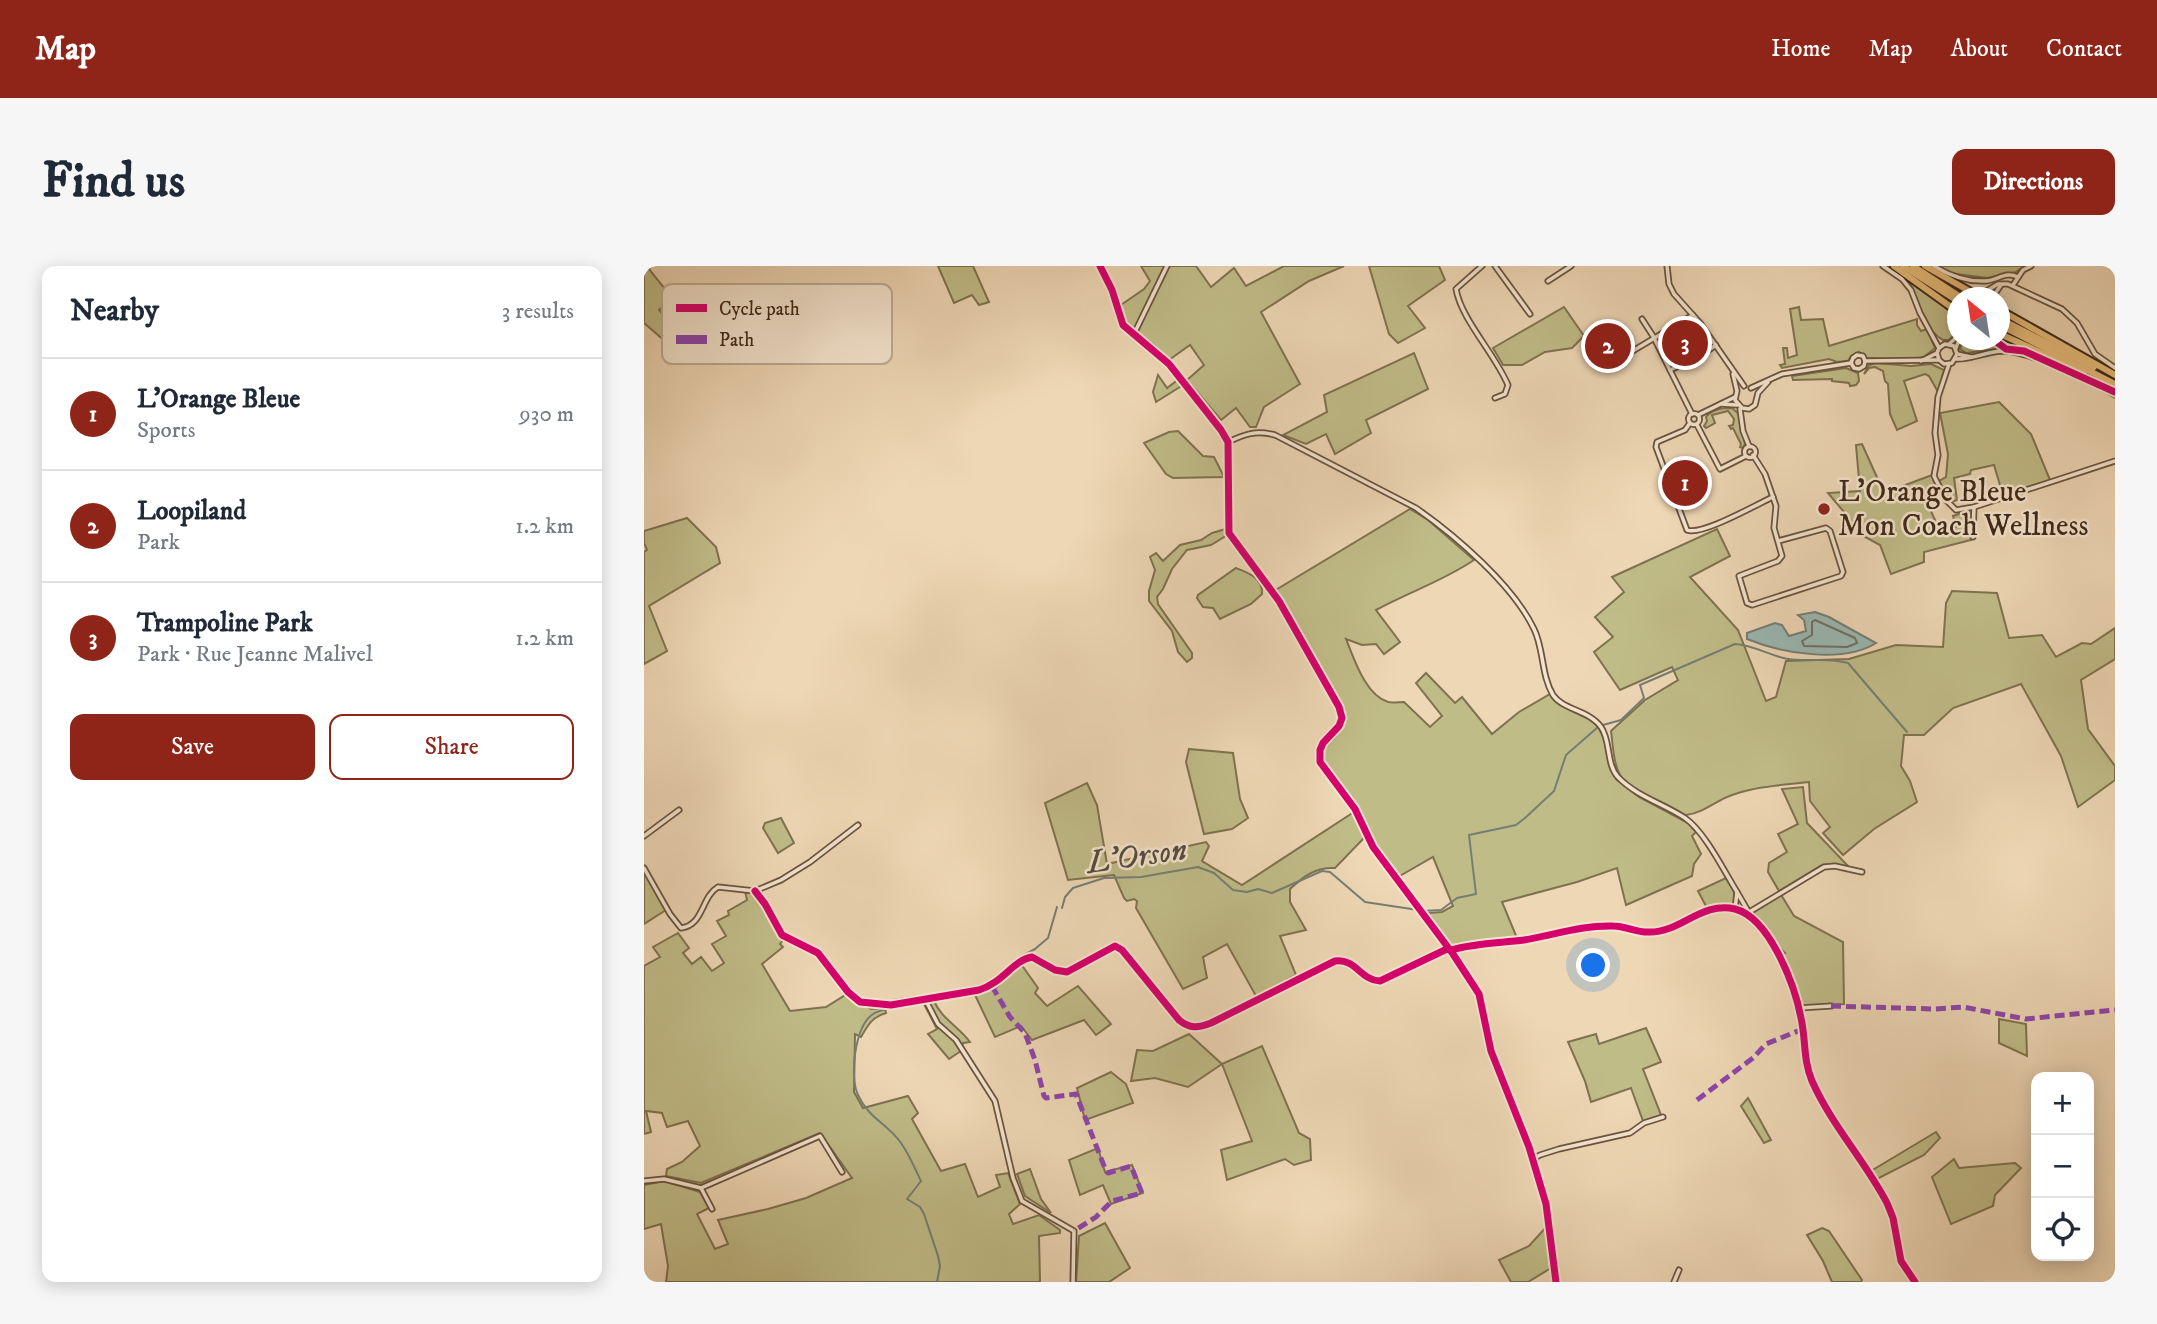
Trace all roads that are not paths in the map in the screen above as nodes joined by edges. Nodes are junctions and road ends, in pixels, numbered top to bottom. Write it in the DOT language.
graph roads {
  1 [pos="1100,266"];
  2 [pos="1167,266"];
  3 [pos="1482,266"];
  4 [pos="1495,266"];
  5 [pos="1572,266"];
  6 [pos="1667,266"];
  7 [pos="1883,266"];
  8 [pos="1894,266"];
  9 [pos="1903,266"];
  10 [pos="1913,266"];
  11 [pos="1925,266"];
  12 [pos="1934,266"];
  13 [pos="2031,266"];
  14 [pos="2018,277"];
  15 [pos="1548,281"];
  16 [pos="2003,284"];
  17 [pos="2012,285"];
  18 [pos="1962,287"];
  19 [pos="1996,287"];
  20 [pos="1998,287"];
  21 [pos="1947,290"];
  22 [pos="1947,291"];
  23 [pos="1947,304"];
  24 [pos="1530,314"];
  25 [pos="1693,315"];
  26 [pos="2010,316"];
  27 [pos="1643,319"];
  28 [pos="2010,324"];
  29 [pos="2010,330"];
  30 [pos="1134,334"];
  31 [pos="1932,334"];
  32 [pos="2010,338"];
  33 [pos="1655,339"];
  34 [pos="1946,344"];
  35 [pos="1716,345"];
  36 [pos="1938,351"];
  37 [pos="1956,351"];
  38 [pos="1626,355"];
  39 [pos="1973,358"];
  40 [pos="1955,359"];
  41 [pos="1865,361"];
  42 [pos="1921,361"];
  43 [pos="1851,363"];
  44 [pos="1944,363"];
  45 [pos="2115,368"];
  46 [pos="1670,370"];
  47 [pos="1732,372"];
  48 [pos="2115,376"];
  49 [pos="1770,379"];
  50 [pos="2115,385"];
  51 [pos="1744,386"];
  52 [pos="1751,388"];
  53 [pos="1737,391"];
  54 [pos="1757,395"];
  55 [pos="2115,396"];
  56 [pos="1735,397"];
  57 [pos="1495,398"];
  58 [pos="1719,404"];
  59 [pos="1738,406"];
  60 [pos="1749,409"];
  61 [pos="1692,414"];
  62 [pos="1698,415"];
  63 [pos="1742,422"];
  64 [pos="1690,423"];
  65 [pos="1697,425"];
  66 [pos="1228,442"];
  67 [pos="1749,446"];
  68 [pos="1754,455"];
  69 [pos="1746,456"];
  70 [pos="2115,461"];
  71 [pos="1773,497"];
  72 [pos="1974,507"];
  73 [pos="1973,537"];
  74 [pos="1778,541"];
  75 [pos="679,810"];
  76 [pos="858,825"];
  77 [pos="644,836"];
  78 [pos="644,868"];
  79 [pos="1862,872"];
  80 [pos="755,891"];
  81 [pos="1737,892"];
  82 [pos="1735,909"];
  83 [pos="1747,913"];
  84 [pos="1449,949"];
  85 [pos="925,999"];
  86 [pos="1831,1006"];
  87 [pos="1799,1009"];
  88 [pos="1664,1117"];
  89 [pos="1533,1159"];
  90 [pos="842,1172"];
  91 [pos="644,1181"];
  92 [pos="701,1188"];
  93 [pos="712,1209"];
  94 [pos="1679,1270"];
  95 [pos="1073,1282"];
  96 [pos="1556,1282"];
  97 [pos="1674,1282"];
  98 [pos="1915,1282"];
  1 -- 30 [label="street"];
  2 -- 30 [label="street"];
  3 -- 57 [label="street"];
  4 -- 24 [label="street"];
  5 -- 15 [label="street"];
  6 -- 25 [label="street"];
  7 -- 31 [label="street"];
  8 -- 23 [label="highway"];
  9 -- 22 [label="highway"];
  10 -- 21 [label="highway"];
  11 -- 18 [label="highway"];
  12 -- 14 [label="street"];
  13 -- 14 [label="street"];
  14 -- 17 [label="street"];
  16 -- 17 [label="street"];
  16 -- 19 [label="street"];
  16 -- 20 [label="street"];
  17 -- 45 [label="street"];
  25 -- 33 [label="street"];
  25 -- 35 [label="street"];
  26 -- 48 [label="highway"];
  27 -- 33 [label="street"];
  28 -- 48 [label="highway"];
  29 -- 50 [label="highway"];
  30 -- 66 [label="street"];
  31 -- 34 [label="street"];
  31 -- 36 [label="street"];
  32 -- 50 [label="highway"];
  33 -- 38 [label="street"];
  33 -- 46 [label="street"];
  34 -- 36 [label="street"];
  34 -- 37 [label="street"];
  35 -- 46 [label="street"];
  35 -- 47 [label="street"];
  36 -- 42 [label="street"];
  36 -- 44 [label="street"];
  37 -- 39 [label="street"];
  37 -- 40 [label="street"];
  39 -- 40 [label="street"];
  39 -- 55 [label="street"];
  40 -- 44 [label="street"];
  41 -- 42 [label="street"];
  41 -- 43 [label="street"];
  41 -- 43 [label="street"];
  42 -- 44 [label="street"];
  43 -- 49 [label="street"];
  44 -- 72 [label="street"];
  46 -- 61 [label="street"];
  47 -- 51 [label="street"];
  47 -- 53 [label="street"];
  49 -- 52 [label="street"];
  49 -- 54 [label="street"];
  51 -- 52 [label="street"];
  51 -- 53 [label="street"];
  52 -- 54 [label="street"];
  53 -- 56 [label="street"];
  54 -- 60 [label="street"];
  56 -- 58 [label="street"];
  56 -- 59 [label="street"];
  58 -- 59 [label="street"];
  58 -- 62 [label="street"];
  59 -- 60 [label="street"];
  59 -- 63 [label="street"];
  60 -- 63 [label="street"];
  61 -- 62 [label="street"];
  61 -- 64 [label="street"];
  62 -- 65 [label="street"];
  63 -- 67 [label="street"];
  64 -- 65 [label="street"];
  64 -- 71 [label="street"];
  65 -- 69 [label="street"];
  66 -- 81 [label="street"];
  66 -- 84 [label="street"];
  67 -- 68 [label="street"];
  67 -- 69 [label="street"];
  68 -- 69 [label="street"];
  68 -- 71 [label="street"];
  70 -- 72 [label="street"];
  71 -- 74 [label="street"];
  72 -- 73 [label="street"];
  74 -- 74 [label="street"];
  75 -- 77 [label="street"];
  76 -- 80 [label="street"];
  78 -- 80 [label="street"];
  79 -- 83 [label="street"];
  80 -- 85 [label="street"];
  81 -- 82 [label="street"];
  81 -- 83 [label="street"];
  82 -- 83 [label="street"];
  82 -- 84 [label="street"];
  83 -- 87 [label="street"];
  84 -- 85 [label="street"];
  84 -- 89 [label="street"];
  85 -- 95 [label="street"];
  86 -- 87 [label="street"];
  87 -- 98 [label="street"];
  88 -- 89 [label="street"];
  89 -- 96 [label="street"];
  90 -- 92 [label="street"];
  91 -- 92 [label="street"];
  92 -- 93 [label="street"];
  94 -- 97 [label="street"];
}
